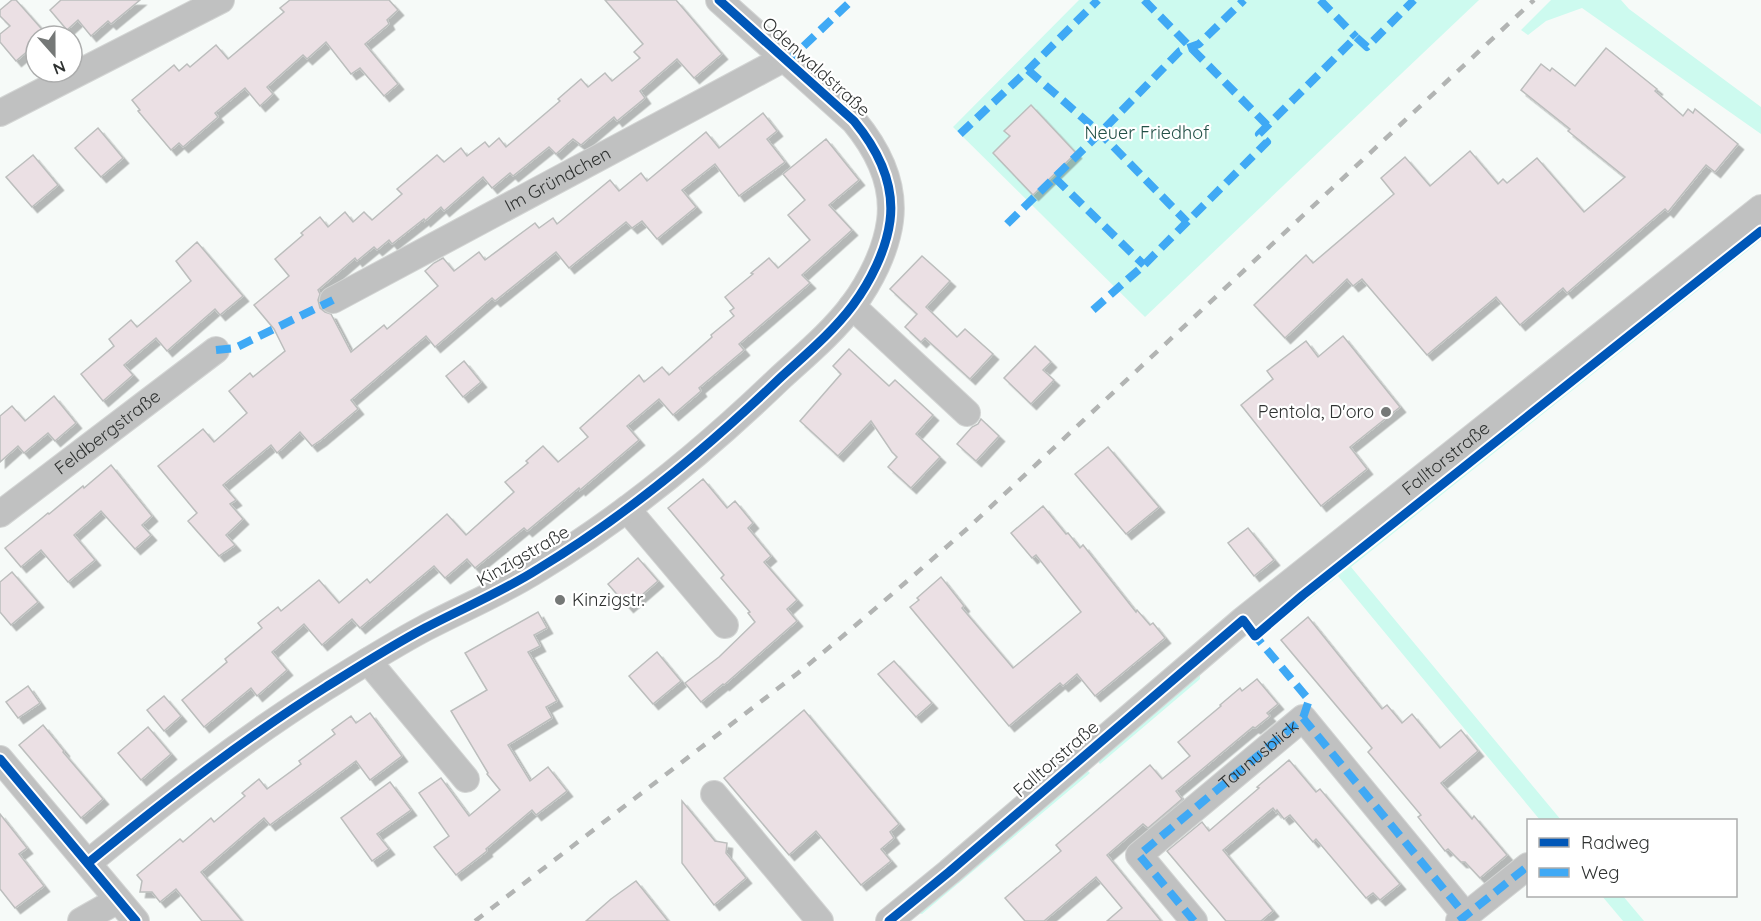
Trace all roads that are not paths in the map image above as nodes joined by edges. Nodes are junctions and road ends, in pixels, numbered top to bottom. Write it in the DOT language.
graph roads {
  1 [pos="221,0"];
  2 [pos="719,0"];
  3 [pos="783,59"];
  4 [pos="0,113"];
  5 [pos="892,200"];
  6 [pos="1761,208"];
  7 [pos="333,300"];
  8 [pos="852,306"];
  9 [pos="216,350"];
  10 [pos="966,413"];
  11 [pos="627,509"];
  12 [pos="0,514"];
  13 [pos="725,625"];
  14 [pos="368,661"];
  15 [pos="0,759"];
  16 [pos="466,779"];
  17 [pos="714,794"];
  18 [pos="88,863"];
  19 [pos="1527,867"];
  20 [pos="118,900"];
  21 [pos="1463,918"];
  22 [pos="81,921"];
  23 [pos="136,921"];
  24 [pos="820,921"];
  25 [pos="889,921"];
  26 [pos="1194,921"];
  1 -- 4 [label="street"];
  2 -- 3 [label="street, Odenwaldstraße"];
  3 -- 5 [label="street, Odenwaldstraße"];
  3 -- 7 [label="street, Im Gründchen"];
  5 -- 8 [label="street, Kinzigstraße"];
  6 -- 25 [label="street, Falltorstraße"];
  8 -- 10 [label="street"];
  8 -- 11 [label="street, Kinzigstraße"];
  9 -- 12 [label="street, Feldbergstraße"];
  11 -- 13 [label="street"];
  11 -- 14 [label="street, Kinzigstraße"];
  14 -- 16 [label="street"];
  14 -- 18 [label="street, Kinzigstraße"];
  15 -- 18 [label="street"];
  17 -- 24 [label="street"];
  18 -- 20 [label="street"];
  19 -- 21 [label="street, Taunusblick"];
  20 -- 22 [label="street"];
  20 -- 23 [label="street"];
  21 -- 26 [label="street, Taunusblick"];
}
